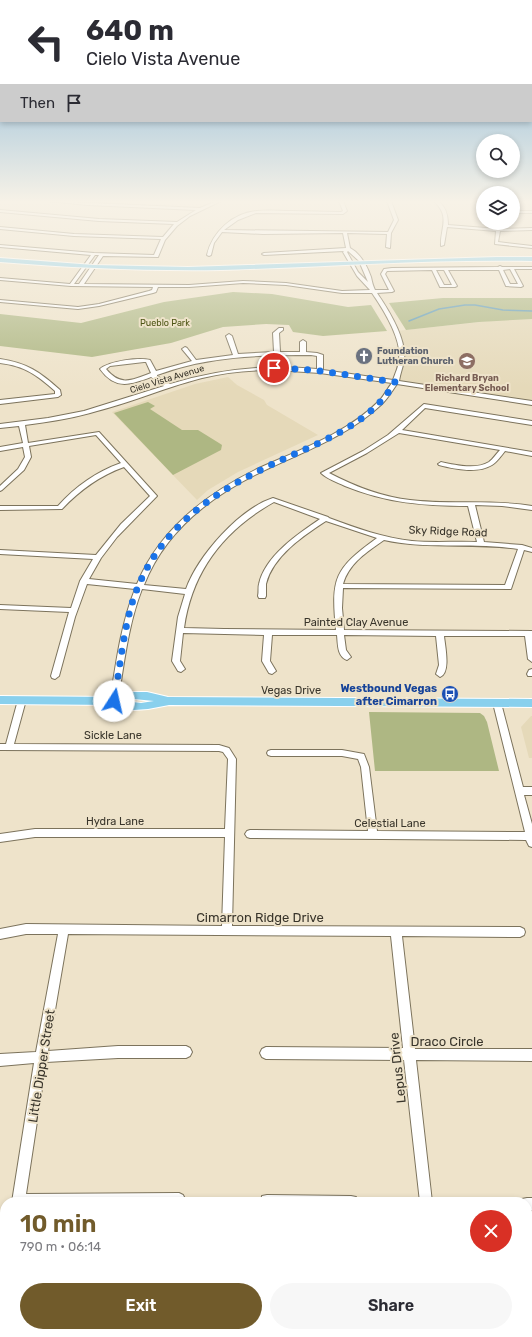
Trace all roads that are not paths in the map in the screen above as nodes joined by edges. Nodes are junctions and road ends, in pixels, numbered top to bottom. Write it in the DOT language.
graph roads {
  1 [pos="31,263"];
  2 [pos="87,263"];
  3 [pos="95,263"];
  4 [pos="371,263"];
  5 [pos="423,263"];
  6 [pos="352,264"];
  7 [pos="361,264"];
  8 [pos="0,266"];
  9 [pos="500,267"];
  10 [pos="433,268"];
  11 [pos="445,268"];
  12 [pos="511,268"];
  13 [pos="532,268"];
  14 [pos="83,269"];
  15 [pos="91,269"];
  16 [pos="0,279"];
  17 [pos="329,284"];
  18 [pos="71,285"];
  19 [pos="81,285"];
  20 [pos="156,286"];
  21 [pos="323,290"];
  22 [pos="372,291"];
  23 [pos="0,301"];
  24 [pos="281,329"];
  25 [pos="229,336"];
  26 [pos="303,342"];
  27 [pos="185,349"];
  28 [pos="277,353"];
  29 [pos="303,354"];
  30 [pos="236,356"];
  31 [pos="0,361"];
  32 [pos="195,362"];
  33 [pos="320,371"];
  34 [pos="154,374"];
  35 [pos="395,382"];
  36 [pos="172,386"];
  37 [pos="0,402"];
  38 [pos="532,403"];
  39 [pos="532,423"];
  40 [pos="22,424"];
  41 [pos="0,426"];
  42 [pos="398,432"];
  43 [pos="26,446"];
  44 [pos="0,449"];
  45 [pos="504,449"];
  46 [pos="532,454"];
  47 [pos="124,464"];
  48 [pos="441,464"];
  49 [pos="0,489"];
  50 [pos="471,504"];
  51 [pos="531,507"];
  52 [pos="0,508"];
  53 [pos="326,518"];
  54 [pos="382,538"];
  55 [pos="481,543"];
  56 [pos="522,547"];
  57 [pos="532,550"];
  58 [pos="0,552"];
  59 [pos="98,557"];
  60 [pos="84,581"];
  61 [pos="338,586"];
  62 [pos="138,587"];
  63 [pos="189,592"];
  64 [pos="262,596"];
  65 [pos="0,607"];
  66 [pos="73,610"];
  67 [pos="180,630"];
  68 [pos="268,632"];
  69 [pos="340,633"];
  70 [pos="440,634"];
  71 [pos="530,634"];
  72 [pos="347,657"];
  73 [pos="532,658"];
  74 [pos="181,669"];
  75 [pos="272,671"];
  76 [pos="440,674"];
  77 [pos="55,676"];
  78 [pos="0,700"];
  79 [pos="22,700"];
  80 [pos="114,701"];
  81 [pos="497,703"];
  82 [pos="532,703"];
  83 [pos="4,747"];
  84 [pos="271,752"];
  85 [pos="519,791"];
  86 [pos="532,791"];
  87 [pos="230,833"];
  88 [pos="250,834"];
  89 [pos="373,835"];
  90 [pos="0,838"];
  91 [pos="531,840"];
  92 [pos="64,930"];
  93 [pos="227,930"];
  94 [pos="396,932"];
  95 [pos="520,932"];
  96 [pos="0,934"];
  97 [pos="186,1052"];
  98 [pos="266,1053"];
  99 [pos="410,1055"];
  100 [pos="532,1055"];
  101 [pos="41,1058"];
  102 [pos="0,1060"];
  103 [pos="19,1197"];
  104 [pos="425,1197"];
  1 -- 14 [label="main road"];
  2 -- 14 [label="street"];
  3 -- 15 [label="street"];
  4 -- 7 [label="main road"];
  5 -- 7 [label="main road"];
  6 -- 7 [label="main road"];
  6 -- 15 [label="main road"];
  6 -- 22 [label="street"];
  7 -- 22 [label="street"];
  8 -- 14 [label="main road"];
  9 -- 11 [label="street"];
  9 -- 12 [label="street"];
  9 -- 12 [label="street"];
  10 -- 11 [label="street"];
  10 -- 11 [label="street"];
  10 -- 22 [label="street"];
  12 -- 13 [label="street"];
  14 -- 15 [label="main road"];
  14 -- 18 [label="street"];
  15 -- 19 [label="street"];
  16 -- 18 [label="street"];
  17 -- 21 [label="street"];
  18 -- 19 [label="street"];
  19 -- 20 [label="street"];
  20 -- 21 [label="street"];
  20 -- 23 [label="street"];
  21 -- 22 [label="street"];
  22 -- 35 [label="street"];
  24 -- 28 [label="street"];
  25 -- 30 [label="street"];
  26 -- 29 [label="street"];
  27 -- 32 [label="street"];
  28 -- 29 [label="street"];
  28 -- 30 [label="street"];
  29 -- 33 [label="street"];
  30 -- 32 [label="street"];
  31 -- 37 [label="street"];
  32 -- 34 [label="street"];
  33 -- 35 [label="street, Cielo Vista Avenue"];
  33 -- 36 [label="street, Cielo Vista Avenue"];
  34 -- 34 [label="street"];
  34 -- 36 [label="street"];
  35 -- 38 [label="street, Cielo Vista Avenue"];
  35 -- 62 [label="street"];
  36 -- 40 [label="street, Cielo Vista Avenue"];
  39 -- 42 [label="street"];
  40 -- 41 [label="street, Cielo Vista Avenue"];
  40 -- 43 [label="street"];
  42 -- 45 [label="street"];
  42 -- 50 [label="street"];
  43 -- 44 [label="street"];
  43 -- 47 [label="street"];
  43 -- 49 [label="street"];
  45 -- 46 [label="street"];
  45 -- 48 [label="street"];
  47 -- 52 [label="street"];
  47 -- 59 [label="street"];
  50 -- 51 [label="street"];
  50 -- 55 [label="street"];
  53 -- 54 [label="street, Sky Ridge Road"];
  53 -- 63 [label="street, Sky Ridge Road"];
  53 -- 64 [label="street"];
  54 -- 55 [label="street, Sky Ridge Road"];
  54 -- 61 [label="street"];
  55 -- 56 [label="street, Sky Ridge Road"];
  56 -- 57 [label="street, Sky Ridge Road"];
  56 -- 61 [label="street"];
  58 -- 59 [label="street"];
  59 -- 60 [label="street"];
  60 -- 62 [label="street"];
  60 -- 66 [label="street"];
  61 -- 69 [label="street"];
  62 -- 63 [label="street"];
  62 -- 80 [label="street"];
  63 -- 67 [label="street"];
  65 -- 66 [label="street"];
  66 -- 77 [label="street"];
  67 -- 68 [label="street, Painted Clay Avenue"];
  67 -- 74 [label="street"];
  68 -- 69 [label="street, Painted Clay Avenue"];
  68 -- 75 [label="street"];
  69 -- 70 [label="street, Painted Clay Avenue"];
  69 -- 72 [label="street"];
  70 -- 71 [label="street, Painted Clay Avenue"];
  70 -- 76 [label="street"];
  71 -- 73 [label="street"];
  78 -- 79 [label="main road, Vegas Drive"];
  79 -- 80 [label="main road, Vegas Drive"];
  79 -- 83 [label="street"];
  80 -- 81 [label="main road, Vegas Drive"];
  81 -- 82 [label="main road, Vegas Drive"];
  81 -- 85 [label="street"];
  83 -- 87 [label="street, Sickle Lane"];
  84 -- 89 [label="street"];
  85 -- 86 [label="street"];
  85 -- 91 [label="street"];
  87 -- 90 [label="street, Hydra Lane"];
  87 -- 93 [label="street"];
  88 -- 89 [label="street, Celestial Lane"];
  89 -- 91 [label="street, Celestial Lane"];
  92 -- 93 [label="street, Cimarron Ridge Drive"];
  92 -- 96 [label="street, Cimarron Ridge Drive"];
  92 -- 101 [label="street, Little Dipper Street"];
  93 -- 94 [label="street, Cimarron Ridge Drive"];
  94 -- 95 [label="street, Cimarron Ridge Drive"];
  94 -- 99 [label="street, Lepus Drive"];
  97 -- 101 [label="street"];
  98 -- 99 [label="street, Draco Circle"];
  99 -- 100 [label="street, Draco Circle"];
  99 -- 104 [label="street, Lepus Drive"];
  101 -- 102 [label="street"];
  101 -- 103 [label="street, Little Dipper Street"];
}
